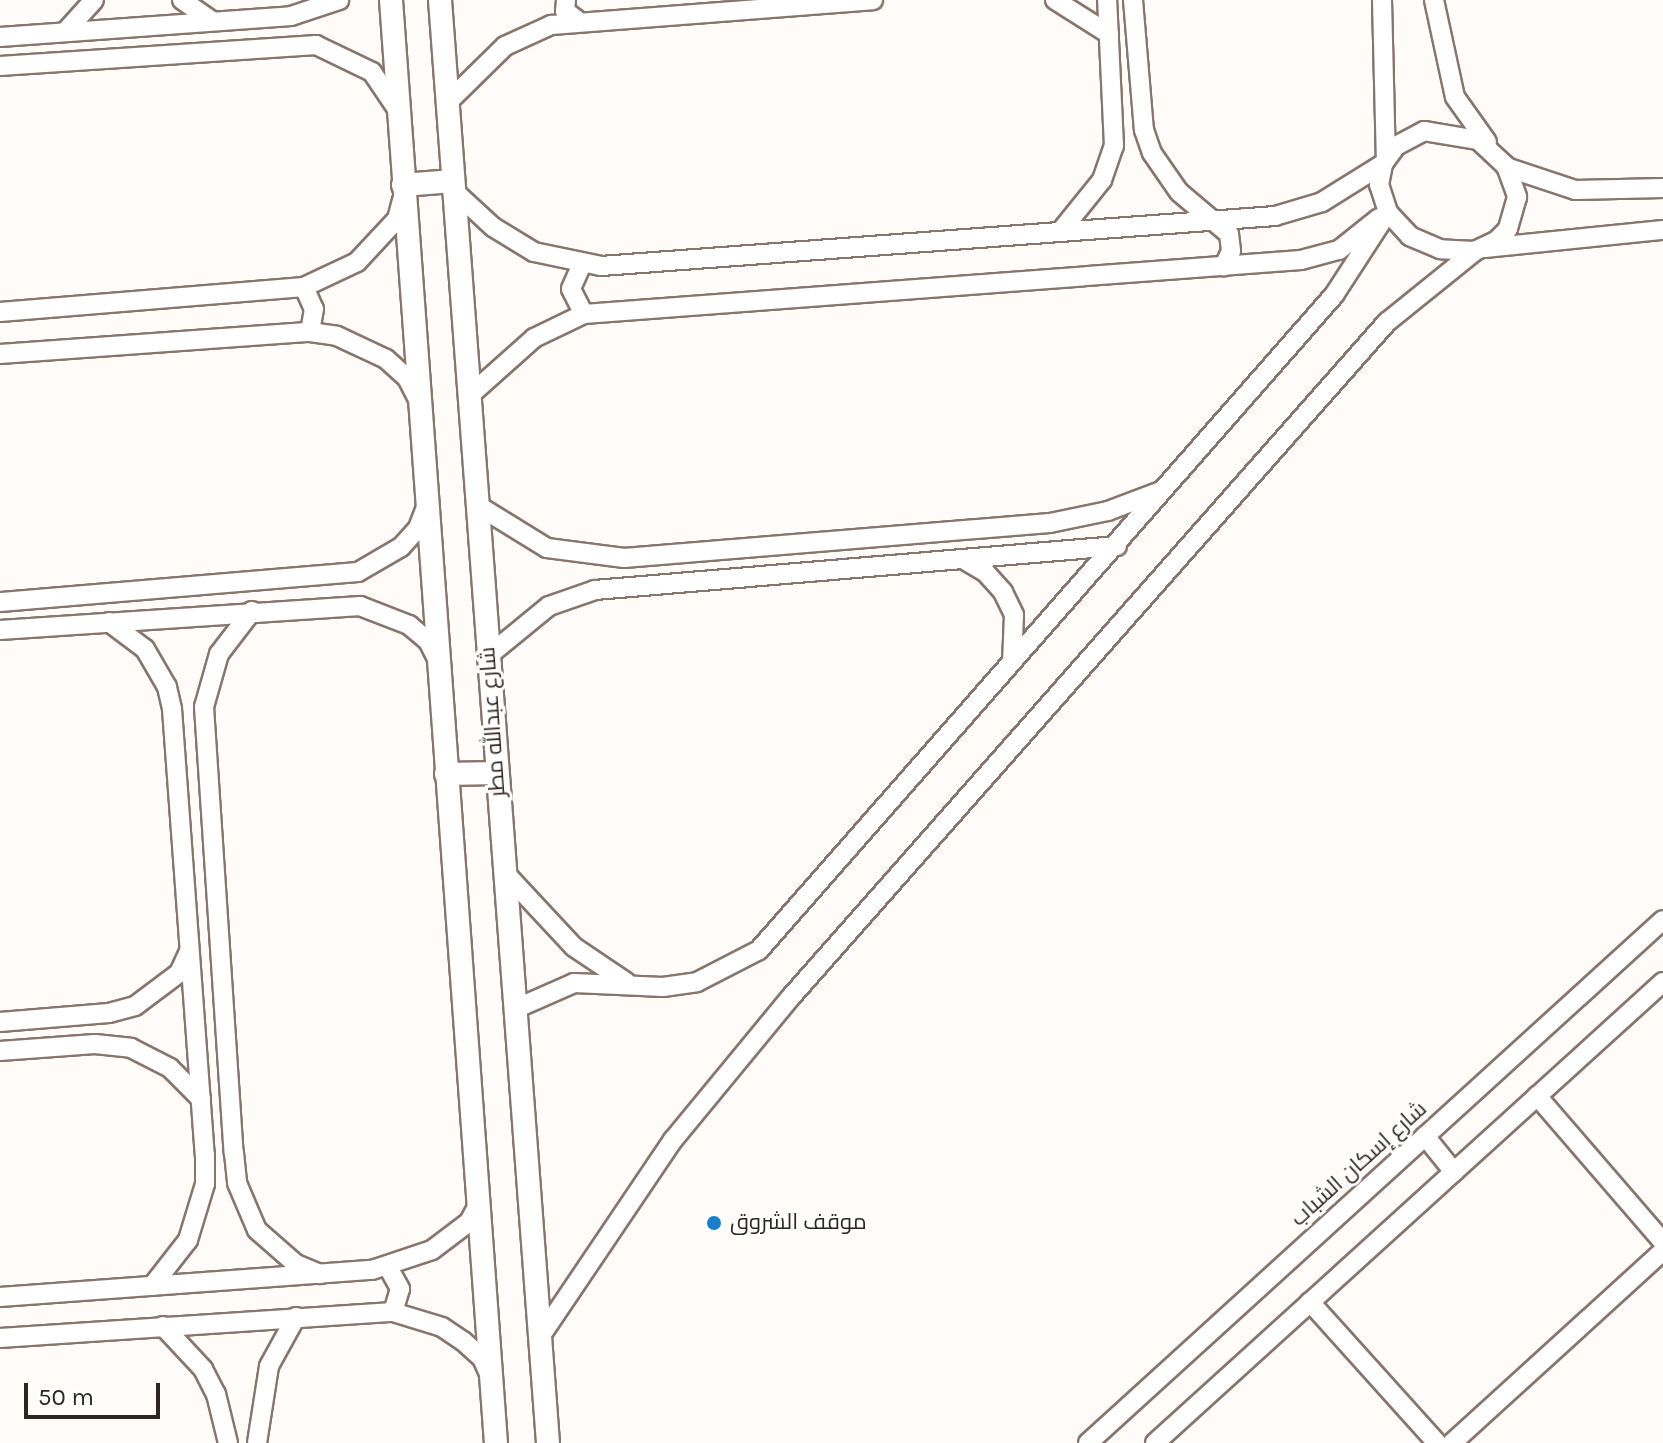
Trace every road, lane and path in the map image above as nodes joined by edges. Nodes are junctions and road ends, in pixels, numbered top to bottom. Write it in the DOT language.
graph roads {
  1 [pos="94,0"];
  2 [pos="182,0"];
  3 [pos="339,0"];
  4 [pos="391,0"];
  5 [pos="440,0"];
  6 [pos="566,0"];
  7 [pos="873,0"];
  8 [pos="1055,0"];
  9 [pos="1107,0"];
  10 [pos="1133,0"];
  11 [pos="1382,0"];
  12 [pos="1434,0"];
  13 [pos="291,16"];
  14 [pos="576,19"];
  15 [pos="212,21"];
  16 [pos="65,32"];
  17 [pos="1109,34"];
  18 [pos="0,37"];
  19 [pos="294,44"];
  20 [pos="0,66"];
  21 [pos="447,103"];
  22 [pos="1141,107"];
  23 [pos="1114,109"];
  24 [pos="399,112"];
  25 [pos="1494,151"];
  26 [pos="1385,161"];
  27 [pos="1506,166"];
  28 [pos="454,186"];
  29 [pos="1663,188"];
  30 [pos="404,189"];
  31 [pos="1387,211"];
  32 [pos="1218,221"];
  33 [pos="1663,230"];
  34 [pos="1060,232"];
  35 [pos="1479,250"];
  36 [pos="582,264"];
  37 [pos="1224,266"];
  38 [pos="304,287"];
  39 [pos="0,312"];
  40 [pos="584,314"];
  41 [pos="310,332"];
  42 [pos="0,354"];
  43 [pos="469,396"];
  44 [pos="419,400"];
  45 [pos="1163,490"];
  46 [pos="477,505"];
  47 [pos="426,507"];
  48 [pos="1015,527"];
  49 [pos="1117,546"];
  50 [pos="1017,555"];
  51 [pos="597,558"];
  52 [pos="963,559"];
  53 [pos="332,577"];
  54 [pos="595,590"];
  55 [pos="0,602"];
  56 [pos="334,605"];
  57 [pos="252,611"];
  58 [pos="109,622"];
  59 [pos="0,630"];
  60 [pos="489,655"];
  61 [pos="438,662"];
  62 [pos="1011,666"];
  63 [pos="204,707"];
  64 [pos="172,709"];
  65 [pos="497,773"];
  66 [pos="446,774"];
  67 [pos="505,873"];
  68 [pos="1663,920"];
  69 [pos="190,950"];
  70 [pos="1663,982"];
  71 [pos="628,984"];
  72 [pos="515,1009"];
  73 [pos="109,1013"];
  74 [pos="0,1022"];
  75 [pos="110,1045"];
  76 [pos="0,1051"];
  77 [pos="1537,1096"];
  78 [pos="201,1099"];
  79 [pos="1425,1136"];
  80 [pos="1454,1172"];
  81 [pos="237,1183"];
  82 [pos="205,1184"];
  83 [pos="478,1205"];
  84 [pos="1663,1242"];
  85 [pos="1663,1251"];
  86 [pos="388,1267"];
  87 [pos="320,1274"];
  88 [pos="152,1286"];
  89 [pos="0,1297"];
  90 [pos="1310,1302"];
  91 [pos="393,1312"];
  92 [pos="296,1317"];
  93 [pos="163,1326"];
  94 [pos="540,1337"];
  95 [pos="0,1338"];
  96 [pos="491,1379"];
  97 [pos="228,1443"];
  98 [pos="257,1443"];
  99 [pos="496,1443"];
  100 [pos="548,1443"];
  101 [pos="1088,1443"];
  102 [pos="1155,1443"];
  103 [pos="1437,1443"];
  104 [pos="1452,1443"];
  1 -- 16 [label="street"];
  2 -- 15 [label="street"];
  3 -- 13 [label="street"];
  4 -- 24 [label="street"];
  5 -- 21 [label="street, شارع عبدالله مطر"];
  6 -- 14 [label="street"];
  7 -- 14 [label="street"];
  8 -- 17 [label="street"];
  9 -- 17 [label="street"];
  10 -- 22 [label="street"];
  11 -- 26 [label="street"];
  12 -- 25 [label="street"];
  13 -- 15 [label="street"];
  13 -- 19 [label="street"];
  14 -- 21 [label="street"];
  15 -- 16 [label="street"];
  16 -- 18 [label="street"];
  17 -- 23 [label="street"];
  19 -- 20 [label="street"];
  19 -- 24 [label="street"];
  21 -- 28 [label="street, شارع عبدالله مطر"];
  22 -- 23 [label="street"];
  22 -- 32 [label="street"];
  23 -- 34 [label="street"];
  24 -- 30 [label="street"];
  25 -- 26 [label="street"];
  25 -- 27 [label="street"];
  26 -- 31 [label="street"];
  26 -- 32 [label="street"];
  27 -- 29 [label="street"];
  27 -- 35 [label="street"];
  28 -- 30 [label="street"];
  28 -- 36 [label="street"];
  28 -- 43 [label="street, شارع عبدالله مطر"];
  30 -- 38 [label="street"];
  30 -- 44 [label="street"];
  31 -- 35 [label="street"];
  31 -- 37 [label="street"];
  31 -- 45 [label="street"];
  32 -- 34 [label="street"];
  32 -- 37 [label="street"];
  33 -- 35 [label="street"];
  34 -- 36 [label="street"];
  35 -- 94 [label="street"];
  36 -- 40 [label="street"];
  37 -- 40 [label="street"];
  38 -- 39 [label="street"];
  38 -- 41 [label="street"];
  40 -- 43 [label="street"];
  41 -- 42 [label="street"];
  41 -- 44 [label="street"];
  43 -- 46 [label="street, شارع عبدالله مطر"];
  44 -- 47 [label="street"];
  45 -- 48 [label="street"];
  45 -- 49 [label="street"];
  46 -- 51 [label="street"];
  46 -- 60 [label="street, شارع عبدالله مطر"];
  47 -- 53 [label="street"];
  47 -- 61 [label="street"];
  48 -- 50 [label="street"];
  48 -- 51 [label="street"];
  49 -- 50 [label="street"];
  49 -- 62 [label="street"];
  50 -- 52 [label="street"];
  51 -- 54 [label="street"];
  52 -- 54 [label="street"];
  52 -- 62 [label="street"];
  53 -- 55 [label="street"];
  53 -- 56 [label="street"];
  54 -- 60 [label="street"];
  56 -- 57 [label="street"];
  56 -- 61 [label="street"];
  57 -- 58 [label="street"];
  57 -- 63 [label="street"];
  58 -- 59 [label="street"];
  58 -- 64 [label="street"];
  60 -- 65 [label="street, شارع عبدالله مطر"];
  61 -- 66 [label="street"];
  62 -- 71 [label="street"];
  63 -- 64 [label="street"];
  63 -- 81 [label="street"];
  64 -- 69 [label="street"];
  65 -- 66 [label="street"];
  65 -- 67 [label="street, شارع عبدالله مطر"];
  66 -- 83 [label="street"];
  67 -- 71 [label="street"];
  67 -- 72 [label="street, شارع عبدالله مطر"];
  68 -- 79 [label="street, شارع إسكان الشباب"];
  69 -- 73 [label="street"];
  69 -- 78 [label="street"];
  70 -- 77 [label="street"];
  71 -- 72 [label="street"];
  72 -- 94 [label="street, شارع عبدالله مطر"];
  73 -- 74 [label="street"];
  73 -- 75 [label="street"];
  75 -- 76 [label="street"];
  75 -- 78 [label="street"];
  77 -- 80 [label="street"];
  77 -- 84 [label="street"];
  78 -- 82 [label="street"];
  79 -- 80 [label="street"];
  79 -- 101 [label="street, شارع إسكان الشباب"];
  80 -- 90 [label="street"];
  81 -- 82 [label="street"];
  81 -- 87 [label="street"];
  82 -- 88 [label="street"];
  83 -- 86 [label="street"];
  83 -- 96 [label="street"];
  85 -- 104 [label="street"];
  86 -- 87 [label="street"];
  86 -- 91 [label="street"];
  87 -- 88 [label="street"];
  88 -- 89 [label="street"];
  90 -- 102 [label="street"];
  90 -- 103 [label="street"];
  91 -- 92 [label="street"];
  91 -- 96 [label="street"];
  92 -- 93 [label="street"];
  92 -- 98 [label="street"];
  93 -- 95 [label="street"];
  93 -- 97 [label="street"];
  94 -- 100 [label="street, شارع عبدالله مطر"];
  96 -- 99 [label="street"];
}
